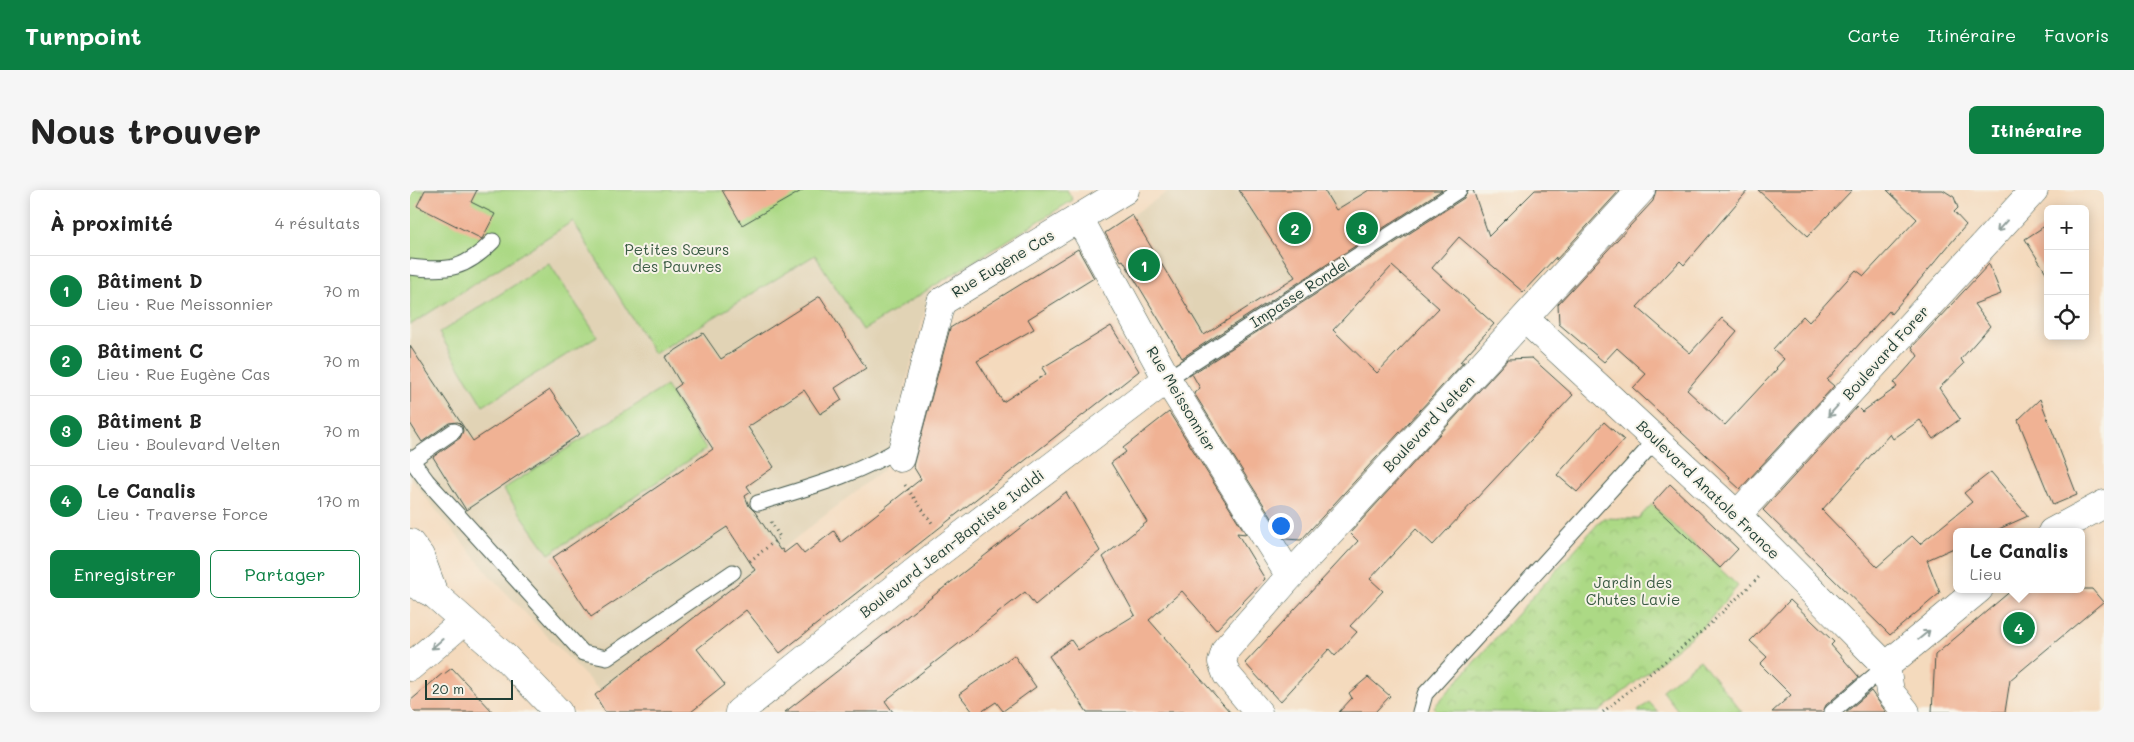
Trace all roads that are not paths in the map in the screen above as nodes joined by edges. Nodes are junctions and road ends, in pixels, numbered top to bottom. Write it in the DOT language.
graph roads {
  1 [pos="1125,190"];
  2 [pos="1459,190"];
  3 [pos="1641,190"];
  4 [pos="2034,190"];
  5 [pos="1079,218"];
  6 [pos="493,241"];
  7 [pos="410,266"];
  8 [pos="1525,319"];
  9 [pos="1167,379"];
  10 [pos="454,431"];
  11 [pos="1656,440"];
  12 [pos="902,452"];
  13 [pos="411,459"];
  14 [pos="758,503"];
  15 [pos="2104,504"];
  16 [pos="1737,515"];
  17 [pos="2059,528"];
  18 [pos="410,543"];
  19 [pos="733,572"];
  20 [pos="1290,576"];
  21 [pos="422,588"];
  22 [pos="1974,593"];
  23 [pos="464,621"];
  24 [pos="1886,666"];
  25 [pos="410,667"];
  26 [pos="558,712"];
  27 [pos="739,712"];
  28 [pos="1258,712"];
  29 [pos="1420,712"];
  30 [pos="1832,712"];
  31 [pos="1906,712"];
  1 -- 5 [label="street, Rue Eugène Cas"];
  2 -- 9 [label="lane, Impasse Rondel"];
  3 -- 8 [label="street, Boulevard Velten"];
  4 -- 16 [label="street, Boulevard Forer, one-way"];
  5 -- 9 [label="street, Rue Meissonnier"];
  5 -- 12 [label="street, Rue Eugène Cas"];
  6 -- 7 [label="lane"];
  8 -- 11 [label="street, Boulevard Anatole France"];
  8 -- 20 [label="street, Boulevard Velten"];
  9 -- 20 [label="street, Rue Meissonnier"];
  9 -- 27 [label="street, Boulevard Jean-Baptiste Ivaldi"];
  10 -- 13 [label="lane"];
  11 -- 16 [label="street, Boulevard Anatole France"];
  11 -- 29 [label="lane"];
  12 -- 14 [label="lane"];
  13 -- 19 [label="lane"];
  15 -- 17 [label="street"];
  16 -- 24 [label="street, Boulevard Anatole France"];
  18 -- 21 [label="street"];
  20 -- 28 [label="street, Boulevard Velten"];
  21 -- 23 [label="street"];
  24 -- 22 [label="street, one-way"];
  23 -- 25 [label="street, one-way"];
  23 -- 26 [label="street"];
  24 -- 30 [label="lane"];
  24 -- 31 [label="street"];
}
